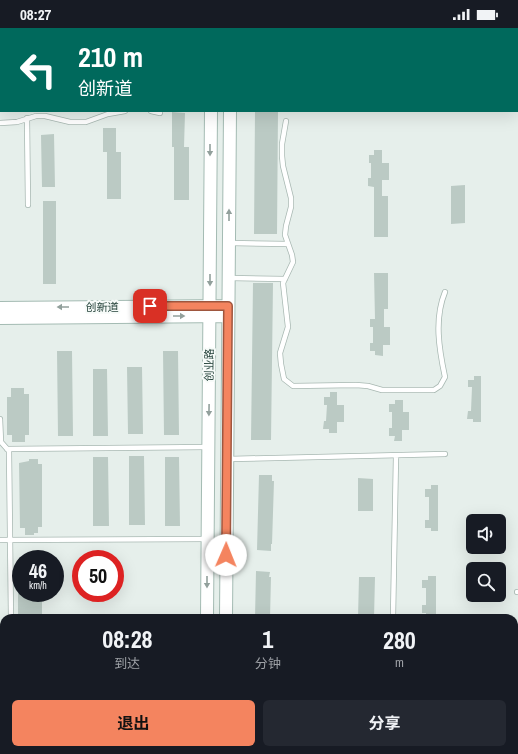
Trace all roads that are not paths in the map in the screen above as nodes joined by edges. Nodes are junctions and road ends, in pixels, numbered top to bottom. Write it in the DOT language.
graph roads {
  1 [pos="119,112"];
  2 [pos="211,112"];
  3 [pos="230,112"];
  4 [pos="27,118"];
  5 [pos="286,121"];
  6 [pos="0,123"];
  7 [pos="28,205"];
  8 [pos="229,243"];
  9 [pos="288,244"];
  10 [pos="228,278"];
  11 [pos="285,280"];
  12 [pos="445,292"];
  13 [pos="0,308"];
  14 [pos="209,311"];
  15 [pos="228,311"];
  16 [pos="0,318"];
  17 [pos="0,419"];
  18 [pos="208,447"];
  19 [pos="7,449"];
  20 [pos="445,454"];
  21 [pos="396,456"];
  22 [pos="227,459"];
  23 [pos="207,539"];
  24 [pos="0,540"];
  25 [pos="11,540"];
  26 [pos="11,614"];
  27 [pos="207,614"];
  28 [pos="226,614"];
  29 [pos="393,614"];
  1 -- 4 [label="lane"];
  2 -- 14 [label="main road, 创业路, one-way"];
  8 -- 3 [label="main road, 创业路, one-way"];
  4 -- 6 [label="lane"];
  4 -- 7 [label="lane"];
  5 -- 9 [label="lane"];
  8 -- 9 [label="lane"];
  8 -- 10 [label="main road, 创业路"];
  9 -- 11 [label="lane"];
  10 -- 11 [label="lane"];
  10 -- 15 [label="main road, 创业路"];
  11 -- 12 [label="lane"];
  14 -- 13 [label="main road, 创新道, one-way"];
  14 -- 15 [label="main road, 创新道"];
  16 -- 14 [label="main road, 创新道, one-way"];
  14 -- 18 [label="main road, 创业路, one-way"];
  15 -- 22 [label="main road, 创业路"];
  17 -- 19 [label="lane"];
  18 -- 19 [label="lane"];
  18 -- 23 [label="main road, 创业路"];
  19 -- 25 [label="lane"];
  20 -- 21 [label="lane"];
  21 -- 22 [label="lane"];
  21 -- 29 [label="lane"];
  22 -- 28 [label="main road, 创业路"];
  23 -- 25 [label="lane"];
  23 -- 27 [label="main road, 创业路, one-way"];
  24 -- 25 [label="lane"];
  25 -- 26 [label="lane"];
}
